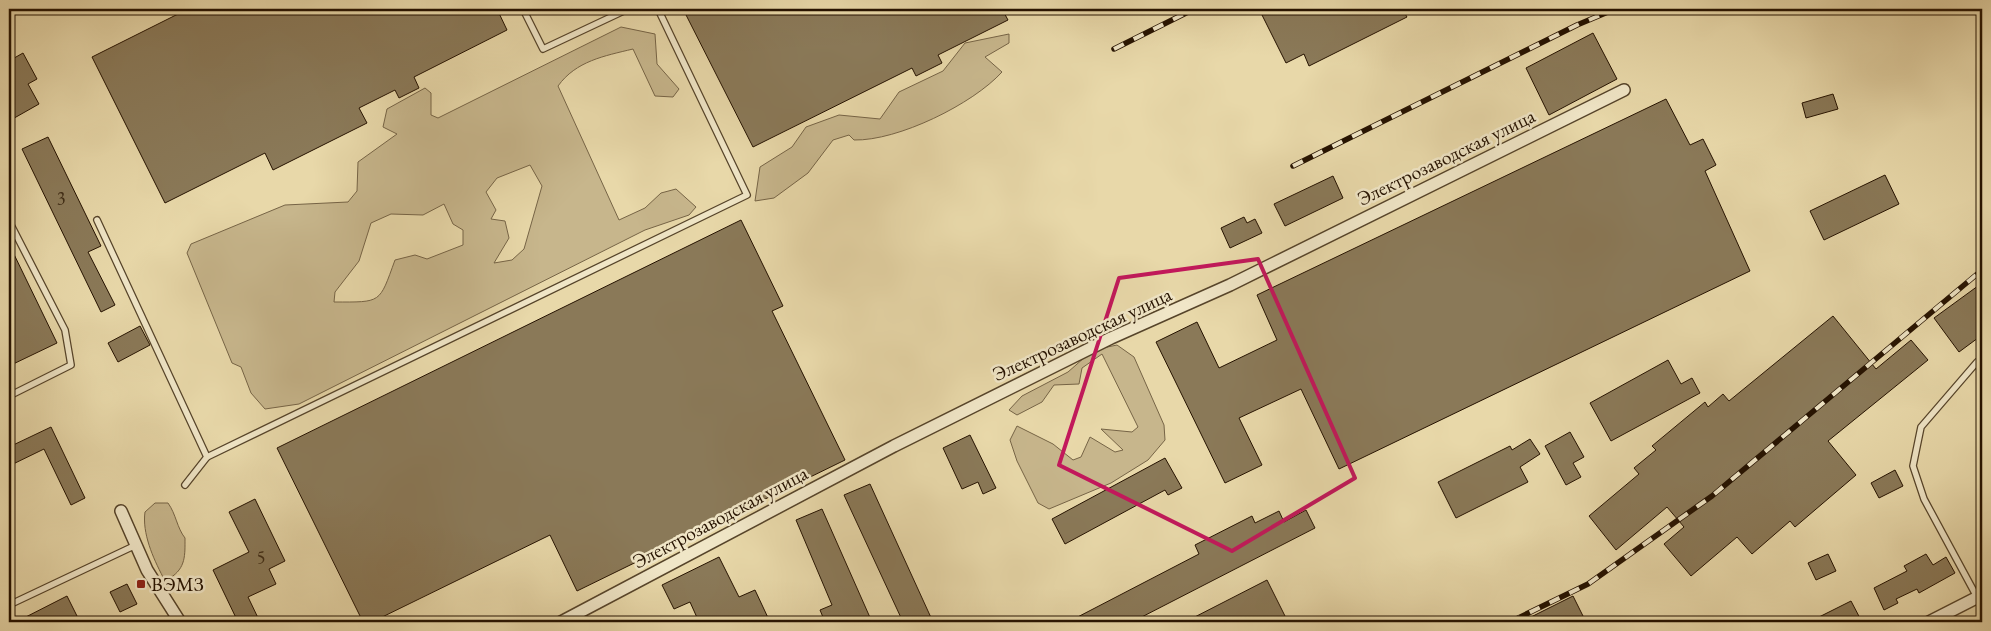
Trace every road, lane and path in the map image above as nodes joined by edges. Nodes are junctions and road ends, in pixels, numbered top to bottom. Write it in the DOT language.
graph roads {
  1 [pos="523,9"];
  2 [pos="628,9"];
  3 [pos="658,9"];
  4 [pos="1624,90"];
  5 [pos="97,220"];
  6 [pos="9,221"];
  7 [pos="1982,358"];
  8 [pos="9,396"];
  9 [pos="207,457"];
  10 [pos="185,485"];
  11 [pos="121,511"];
  12 [pos="136,545"];
  13 [pos="1980,596"];
  14 [pos="9,605"];
  15 [pos="180,622"];
  16 [pos="561,622"];
  17 [pos="1929,622"];
  1 -- 2 [label="lane"];
  3 -- 9 [label="lane"];
  4 -- 16 [label="street, Электрозаводская улица"];
  5 -- 9 [label="lane"];
  6 -- 8 [label="lane"];
  7 -- 13 [label="lane"];
  9 -- 10 [label="lane"];
  11 -- 12 [label="street"];
  12 -- 14 [label="lane"];
  12 -- 15 [label="street"];
  13 -- 17 [label="street"];
}
